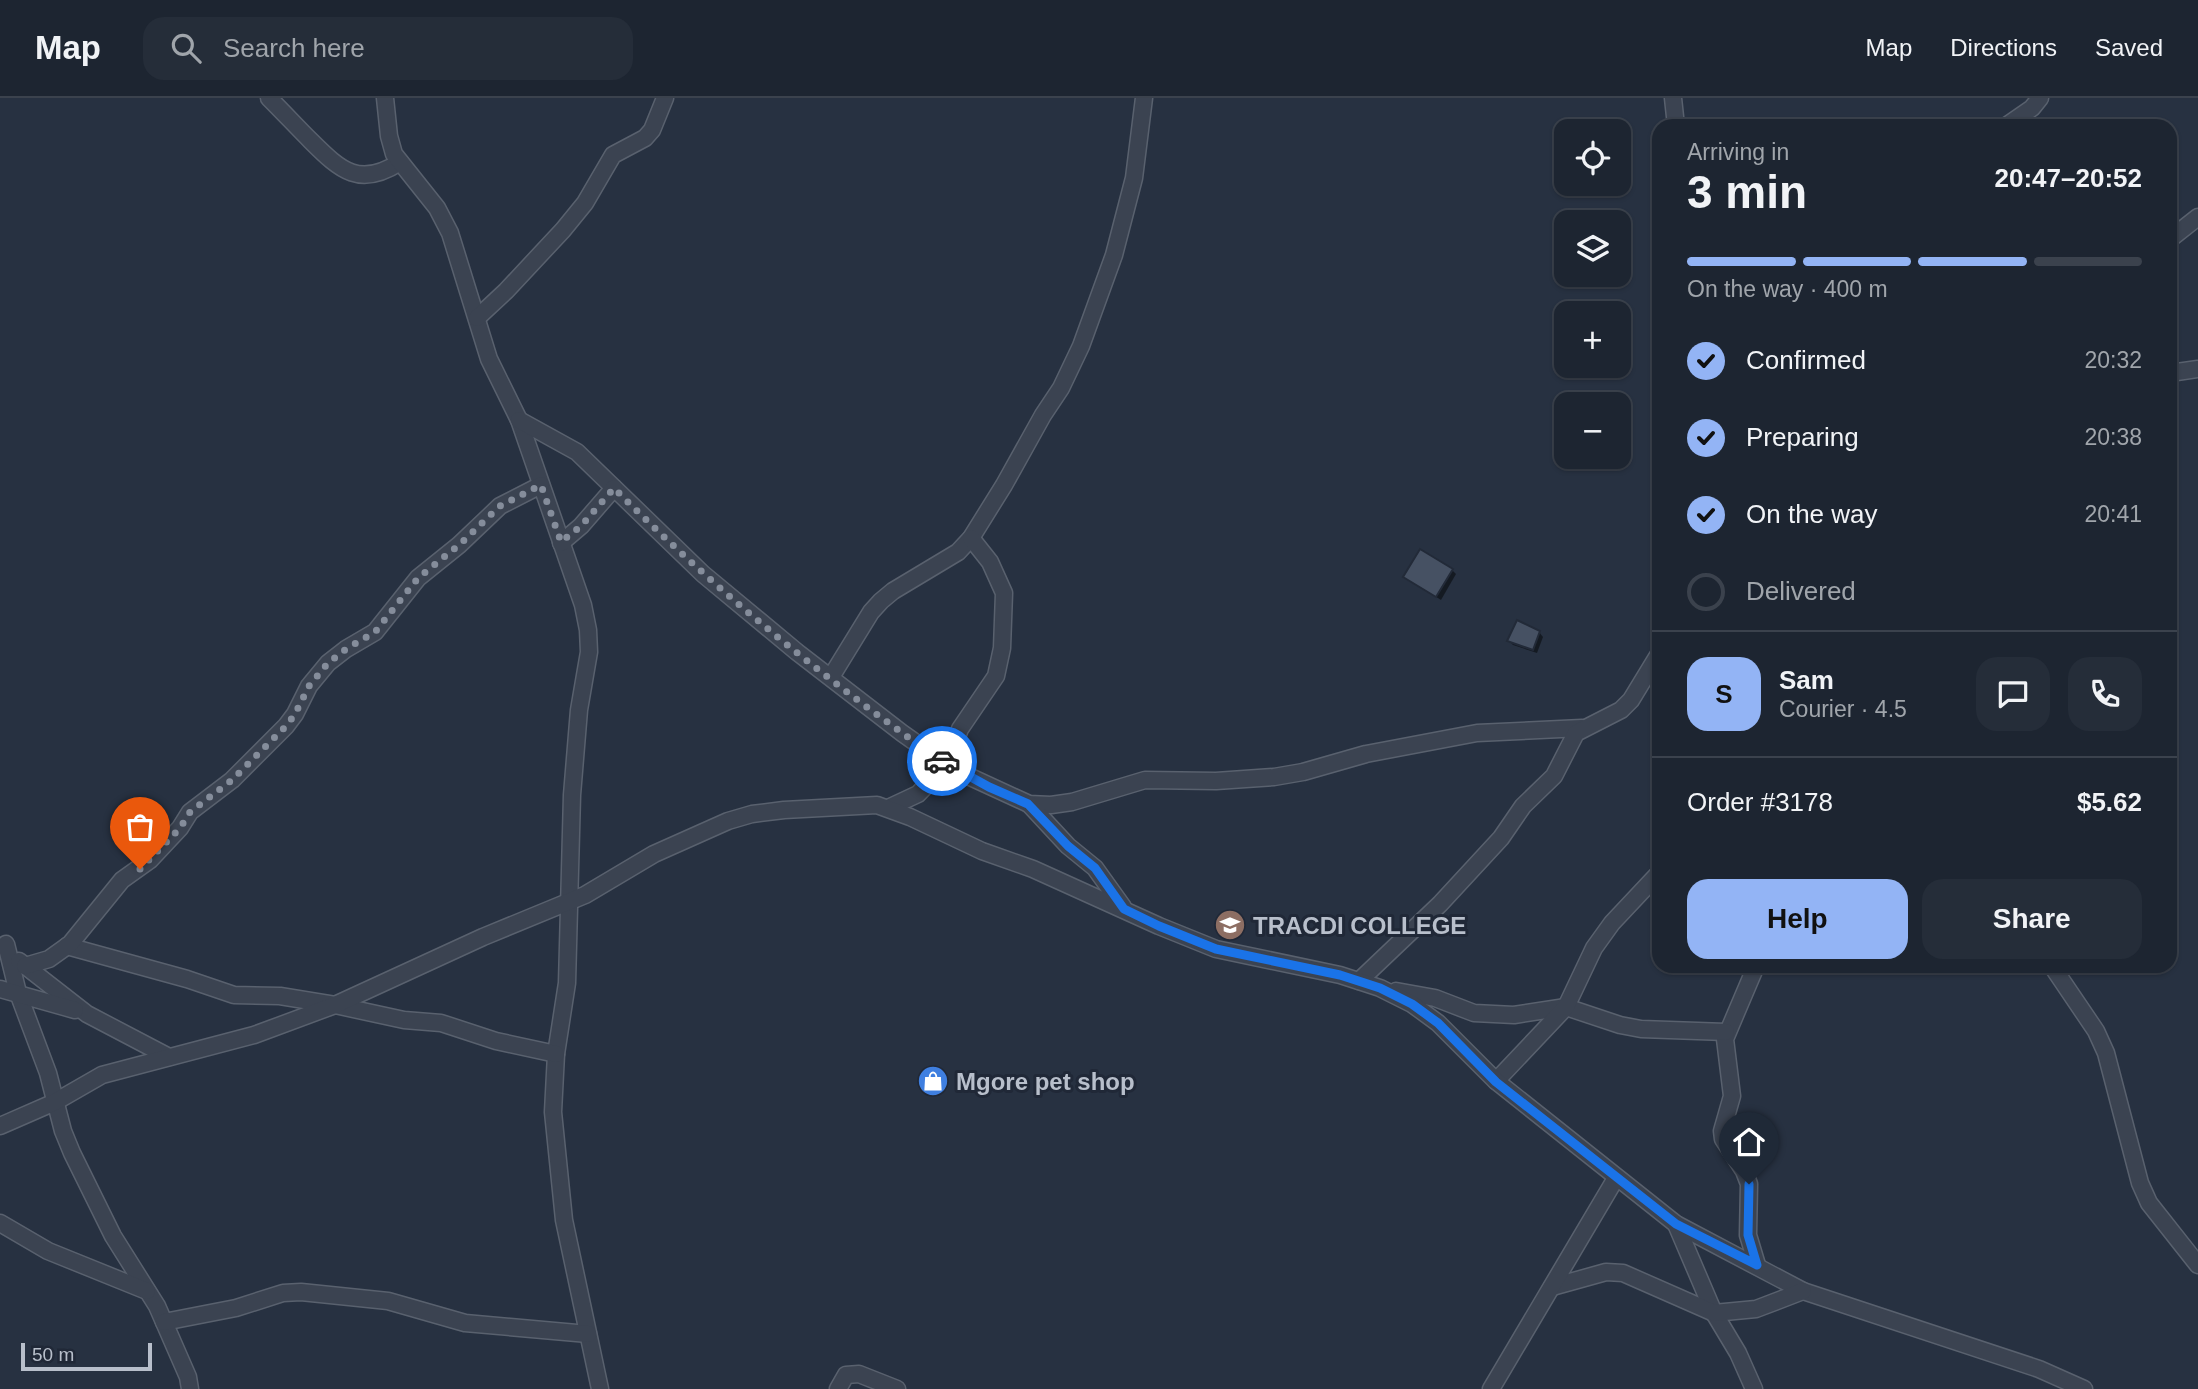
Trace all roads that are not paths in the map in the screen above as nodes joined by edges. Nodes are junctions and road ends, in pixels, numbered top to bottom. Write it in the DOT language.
graph roads {
  1 [pos="269,98"];
  2 [pos="385,98"];
  3 [pos="665,98"];
  4 [pos="1144,98"];
  5 [pos="1673,98"];
  6 [pos="2040,98"];
  7 [pos="1675,119"];
  8 [pos="2017,119"];
  9 [pos="400,162"];
  10 [pos="2198,217"];
  11 [pos="2177,234"];
  12 [pos="477,318"];
  13 [pos="2198,369"];
  14 [pos="2177,372"];
  15 [pos="519,420"];
  16 [pos="541,485"];
  17 [pos="614,488"];
  18 [pos="971,538"];
  19 [pos="561,542"];
  20 [pos="1652,665"];
  21 [pos="831,677"];
  22 [pos="1582,728"];
  23 [pos="947,764"];
  24 [pos="1028,804"];
  25 [pos="888,808"];
  26 [pos="1652,880"];
  27 [pos="570,902"];
  28 [pos="1124,909"];
  29 [pos="3,941"];
  30 [pos="67,946"];
  31 [pos="25,966"];
  32 [pos="1753,973"];
  33 [pos="2057,973"];
  34 [pos="1359,981"];
  35 [pos="1380,988"];
  36 [pos="0,989"];
  37 [pos="18,993"];
  38 [pos="335,1004"];
  39 [pos="1566,1007"];
  40 [pos="87,1014"];
  41 [pos="1726,1032"];
  42 [pos="556,1054"];
  43 [pos="169,1058"];
  44 [pos="1496,1082"];
  45 [pos="55,1102"];
  46 [pos="0,1126"];
  47 [pos="1616,1178"];
  48 [pos="0,1223"];
  49 [pos="1676,1224"];
  50 [pos="1757,1265"];
  51 [pos="2198,1265"];
  52 [pos="1552,1287"];
  53 [pos="147,1291"];
  54 [pos="1803,1291"];
  55 [pos="1714,1313"];
  56 [pos="164,1322"];
  57 [pos="588,1335"];
  58 [pos="190,1389"];
  59 [pos="600,1389"];
  60 [pos="838,1389"];
  61 [pos="897,1389"];
  62 [pos="1491,1389"];
  63 [pos="1754,1389"];
  64 [pos="2084,1389"];
  1 -- 9 [label="street"];
  2 -- 9 [label="street"];
  3 -- 12 [label="street"];
  4 -- 18 [label="street"];
  5 -- 7 [label="street"];
  6 -- 8 [label="street"];
  9 -- 12 [label="street"];
  10 -- 11 [label="street"];
  12 -- 15 [label="street"];
  13 -- 14 [label="street"];
  15 -- 16 [label="street"];
  15 -- 17 [label="street"];
  16 -- 19 [label="street"];
  16 -- 30 [label="street"];
  17 -- 19 [label="street"];
  17 -- 21 [label="street"];
  18 -- 21 [label="street"];
  18 -- 23 [label="street"];
  19 -- 27 [label="street"];
  20 -- 22 [label="street"];
  21 -- 23 [label="street"];
  22 -- 24 [label="street"];
  22 -- 34 [label="street"];
  23 -- 24 [label="street"];
  23 -- 25 [label="street"];
  24 -- 28 [label="street"];
  25 -- 27 [label="street"];
  25 -- 28 [label="street"];
  26 -- 39 [label="street"];
  27 -- 38 [label="street"];
  27 -- 42 [label="street"];
  28 -- 34 [label="street"];
  29 -- 31 [label="street"];
  29 -- 37 [label="street"];
  30 -- 31 [label="street"];
  30 -- 38 [label="street"];
  31 -- 40 [label="street"];
  32 -- 41 [label="street"];
  33 -- 51 [label="street"];
  34 -- 35 [label="street"];
  35 -- 39 [label="street"];
  35 -- 44 [label="street"];
  36 -- 37 [label="street"];
  37 -- 40 [label="street"];
  37 -- 45 [label="street"];
  38 -- 42 [label="street"];
  38 -- 43 [label="street"];
  39 -- 41 [label="street"];
  39 -- 44 [label="street"];
  40 -- 43 [label="street"];
  41 -- 50 [label="street"];
  42 -- 57 [label="street"];
  43 -- 45 [label="street"];
  44 -- 47 [label="street"];
  45 -- 46 [label="street"];
  45 -- 53 [label="street"];
  47 -- 49 [label="street"];
  47 -- 52 [label="street"];
  48 -- 53 [label="street"];
  49 -- 50 [label="street"];
  49 -- 55 [label="street"];
  50 -- 54 [label="street"];
  52 -- 55 [label="street"];
  52 -- 62 [label="street"];
  53 -- 56 [label="street"];
  54 -- 55 [label="street"];
  54 -- 64 [label="street"];
  55 -- 63 [label="street"];
  56 -- 57 [label="street"];
  56 -- 58 [label="street"];
  57 -- 59 [label="street"];
  60 -- 61 [label="street"];
}
